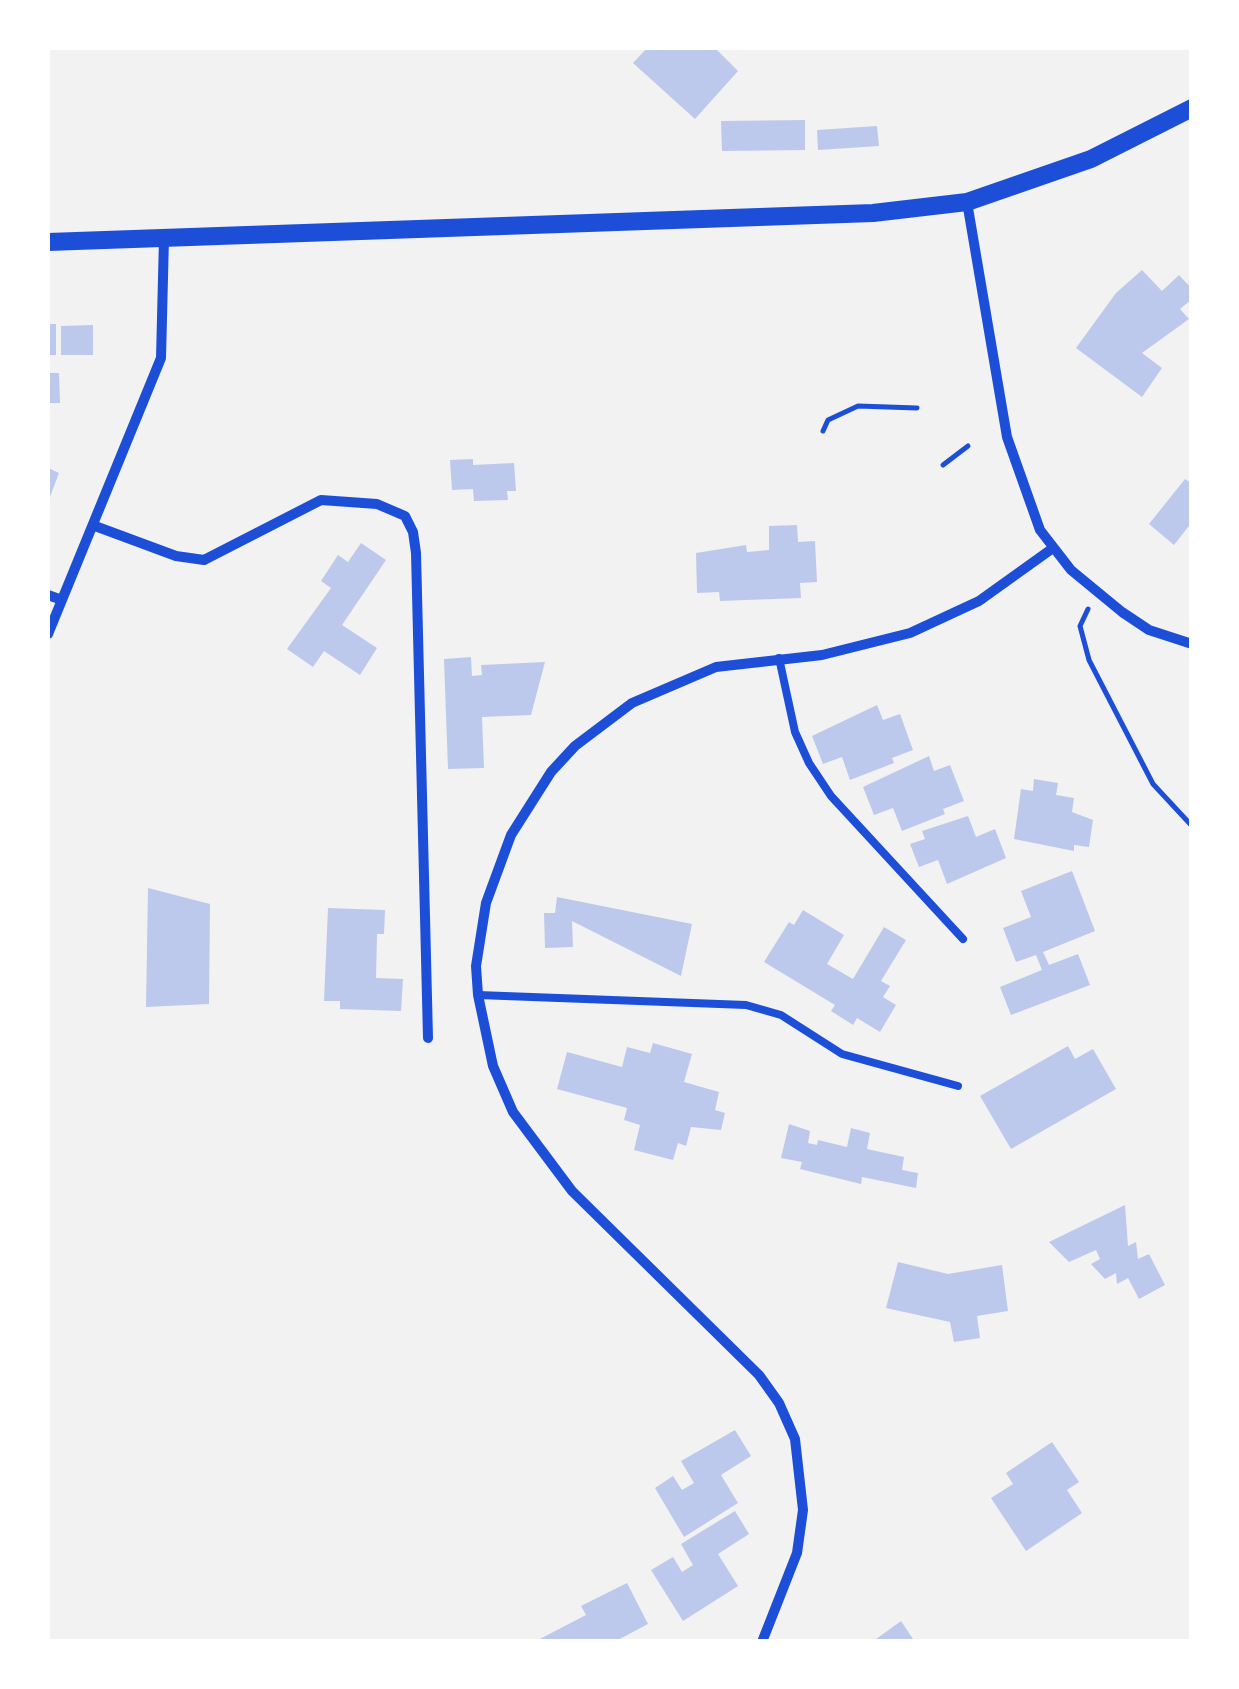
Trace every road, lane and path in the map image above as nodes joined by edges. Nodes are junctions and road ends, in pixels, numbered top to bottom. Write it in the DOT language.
graph roads {
  1 [pos="1192,108"];
  2 [pos="967,202"];
  3 [pos="164,238"];
  4 [pos="48,242"];
  5 [pos="917,408"];
  6 [pos="822,431"];
  7 [pos="968,446"];
  8 [pos="943,465"];
  9 [pos="95,526"];
  10 [pos="1052,548"];
  11 [pos="1096,592"];
  12 [pos="48,594"];
  13 [pos="62,600"];
  14 [pos="48,634"];
  15 [pos="1192,644"];
  16 [pos="779,658"];
  17 [pos="1192,826"];
  18 [pos="963,939"];
  19 [pos="478,995"];
  20 [pos="428,1038"];
  21 [pos="958,1086"];
  22 [pos="762,1642"];
  1 -- 2 [label="street"];
  2 -- 3 [label="street"];
  2 -- 10 [label="street"];
  3 -- 4 [label="street"];
  3 -- 9 [label="street"];
  5 -- 6 [label="path"];
  7 -- 8 [label="path"];
  9 -- 13 [label="street"];
  9 -- 20 [label="street"];
  10 -- 11 [label="street"];
  10 -- 16 [label="street"];
  11 -- 15 [label="street"];
  11 -- 17 [label="path"];
  12 -- 13 [label="street"];
  13 -- 14 [label="street"];
  16 -- 18 [label="lane"];
  16 -- 19 [label="street"];
  19 -- 21 [label="lane"];
  19 -- 22 [label="street"];
}
